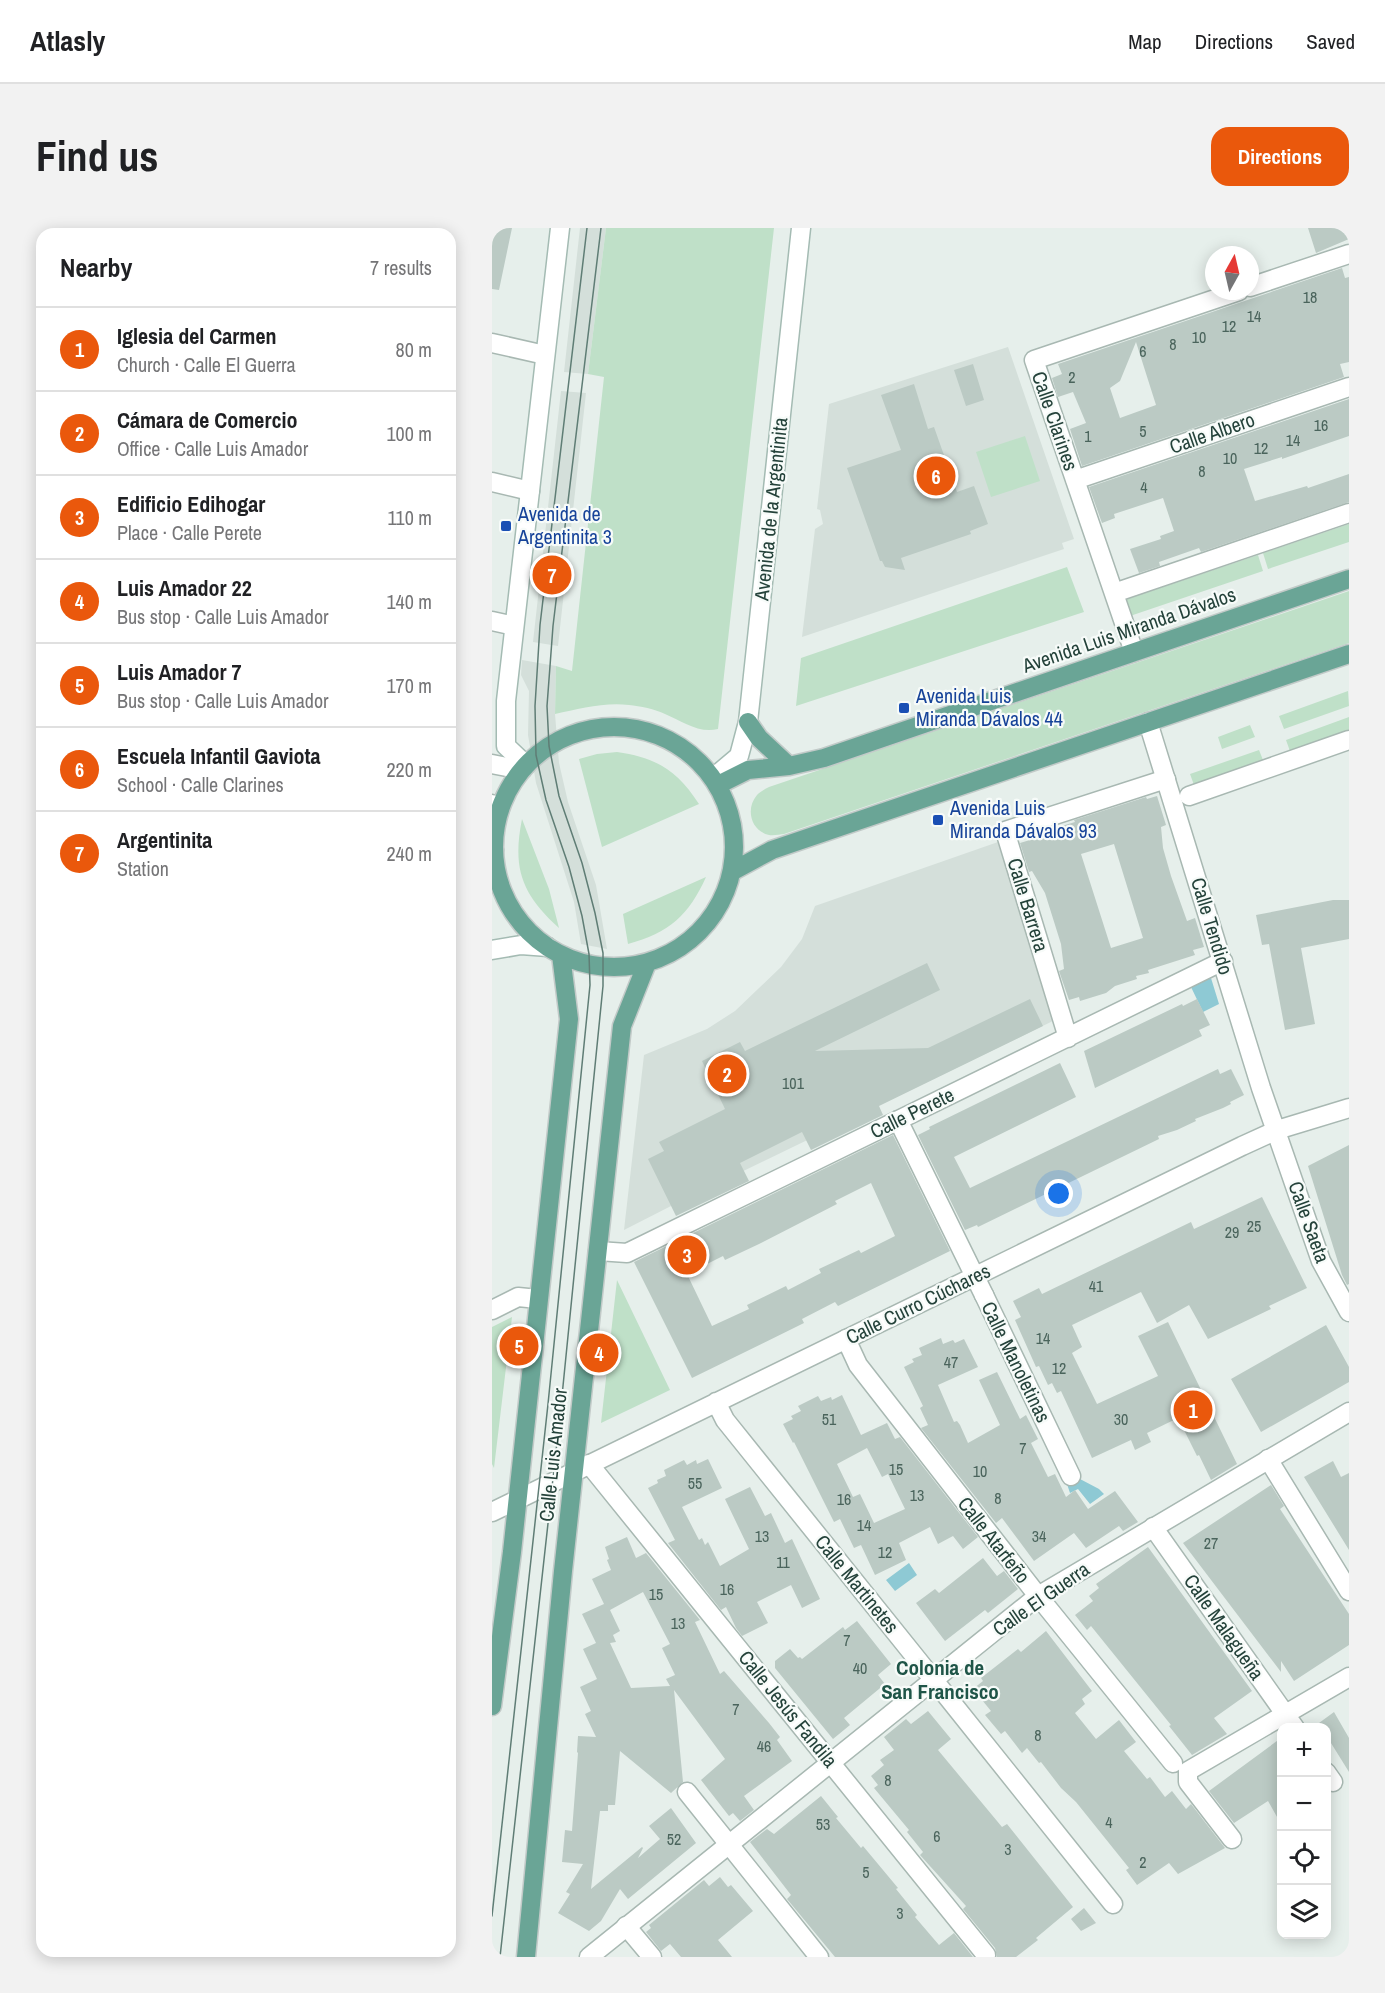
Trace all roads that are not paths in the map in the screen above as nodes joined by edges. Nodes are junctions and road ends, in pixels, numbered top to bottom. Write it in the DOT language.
graph roads {
  1 [pos="560,228"];
  2 [pos="801,228"];
  3 [pos="1349,254"];
  4 [pos="1259,284"];
  5 [pos="1212,300"];
  6 [pos="492,343"];
  7 [pos="545,356"];
  8 [pos="1349,387"];
  9 [pos="1076,480"];
  10 [pos="492,482"];
  11 [pos="530,491"];
  12 [pos="1349,513"];
  13 [pos="1349,579"];
  14 [pos="1114,593"];
  15 [pos="492,621"];
  16 [pos="514,626"];
  17 [pos="1134,652"];
  18 [pos="1348,658"];
  19 [pos="507,701"];
  20 [pos="492,719"];
  21 [pos="748,722"];
  22 [pos="1148,722"];
  23 [pos="1349,740"];
  24 [pos="492,764"];
  25 [pos="789,766"];
  26 [pos="524,767"];
  27 [pos="1166,779"];
  28 [pos="715,781"];
  29 [pos="1189,796"];
  30 [pos="496,808"];
  31 [pos="493,851"];
  32 [pos="733,871"];
  33 [pos="492,950"];
  34 [pos="554,951"];
  35 [pos="1223,961"];
  36 [pos="647,963"];
  37 [pos="1068,1038"];
  38 [pos="1349,1108"];
  39 [pos="898,1120"];
  40 [pos="1277,1130"];
  41 [pos="598,1251"];
  42 [pos="975,1276"];
  43 [pos="538,1299"];
  44 [pos="492,1310"];
  45 [pos="1349,1311"];
  46 [pos="846,1339"];
  47 [pos="716,1402"];
  48 [pos="1349,1412"];
  49 [pos="1268,1460"];
  50 [pos="582,1468"];
  51 [pos="1071,1476"];
  52 [pos="517,1500"];
  53 [pos="492,1512"];
  54 [pos="1153,1527"];
  55 [pos="1349,1591"];
  56 [pos="1038,1596"];
  57 [pos="1349,1677"];
  58 [pos="933,1679"];
  59 [pos="492,1706"];
  60 [pos="1291,1721"];
  61 [pos="830,1762"];
  62 [pos="1173,1763"];
  63 [pos="687,1792"];
  64 [pos="1232,1839"];
  65 [pos="728,1844"];
  66 [pos="1113,1904"];
  67 [pos="626,1926"];
  68 [pos="986,1955"];
  69 [pos="526,1957"];
  70 [pos="589,1957"];
  71 [pos="652,1957"];
  72 [pos="819,1957"];
  1 -- 7 [label="street"];
  2 -- 21 [label="street, Avenida de la Argentinita"];
  3 -- 4 [label="street"];
  5 -- 9 [label="street, Calle Clarines"];
  6 -- 7 [label="street"];
  7 -- 11 [label="street"];
  8 -- 9 [label="street, Calle Albero"];
  9 -- 14 [label="street, Calle Clarines"];
  10 -- 11 [label="street"];
  11 -- 16 [label="street"];
  12 -- 14 [label="street, Avenida Luis Miranda Dávalos"];
  13 -- 17 [label="main road, Avenida Luis Miranda Dávalos"];
  14 -- 17 [label="street, Calle Clarines"];
  15 -- 16 [label="street"];
  16 -- 19 [label="street"];
  17 -- 25 [label="main road, Avenida Luis Miranda Dávalos"];
  18 -- 22 [label="main road"];
  19 -- 20 [label="street"];
  19 -- 26 [label="street"];
  21 -- 25 [label="main road"];
  21 -- 28 [label="street, Avenida de la Argentinita"];
  22 -- 27 [label="street, Calle Tendido"];
  22 -- 32 [label="main road"];
  23 -- 29 [label="street"];
  24 -- 26 [label="street"];
  25 -- 28 [label="main road, Avenida Luis Miranda Dávalos"];
  26 -- 28 [label="main road"];
  26 -- 30 [label="main road"];
  27 -- 35 [label="street, Calle Tendido"];
  27 -- 37 [label="street, Calle Barrera"];
  28 -- 32 [label="main road"];
  30 -- 31 [label="main road"];
  31 -- 34 [label="main road"];
  32 -- 36 [label="main road"];
  33 -- 34 [label="street"];
  34 -- 36 [label="main road"];
  34 -- 43 [label="main road, Calle Luis Amador"];
  35 -- 37 [label="street, Calle Perete"];
  35 -- 40 [label="street, Calle Tendido"];
  36 -- 41 [label="main road, Calle Luis Amador"];
  37 -- 39 [label="street, Calle Perete"];
  38 -- 40 [label="street, Calle Curro Cúchares"];
  39 -- 41 [label="street, Calle Perete"];
  39 -- 42 [label="street, Calle Manoletinas"];
  40 -- 42 [label="street, Calle Curro Cúchares"];
  40 -- 45 [label="street, Calle Saeta"];
  41 -- 50 [label="main road, Calle Luis Amador"];
  42 -- 46 [label="street, Calle Curro Cúchares"];
  42 -- 51 [label="street, Calle Manoletinas"];
  43 -- 44 [label="street"];
  43 -- 52 [label="main road, Calle Luis Amador"];
  46 -- 47 [label="street, Calle Curro Cúchares"];
  46 -- 56 [label="street, Calle Atarfeño"];
  47 -- 50 [label="street, Calle Curro Cúchares"];
  47 -- 58 [label="street, Calle Martinetes"];
  48 -- 49 [label="street, Calle El Guerra"];
  49 -- 54 [label="street, Calle El Guerra"];
  49 -- 55 [label="street"];
  50 -- 52 [label="street, Calle Curro Cúchares"];
  50 -- 61 [label="street, Calle Jesús Fandila"];
  50 -- 69 [label="main road, Calle Luis Amador"];
  52 -- 53 [label="street, Calle Curro Cúchares"];
  52 -- 59 [label="main road, Calle Luis Amador"];
  54 -- 56 [label="street, Calle El Guerra"];
  54 -- 60 [label="street, Calle Malagueña"];
  56 -- 58 [label="street, Calle El Guerra"];
  56 -- 62 [label="street, Calle Atarfeño"];
  57 -- 60 [label="street"];
  58 -- 61 [label="street, Calle El Guerra"];
  58 -- 66 [label="street, Calle Martinetes"];
  60 -- 64 [label="street"];
  61 -- 65 [label="street, Calle El Guerra"];
  61 -- 68 [label="street, Calle Jesús Fandila"];
  63 -- 65 [label="street"];
  65 -- 67 [label="street, Calle El Guerra"];
  65 -- 72 [label="street"];
  67 -- 70 [label="street, Calle El Guerra"];
  67 -- 71 [label="street"];
}
